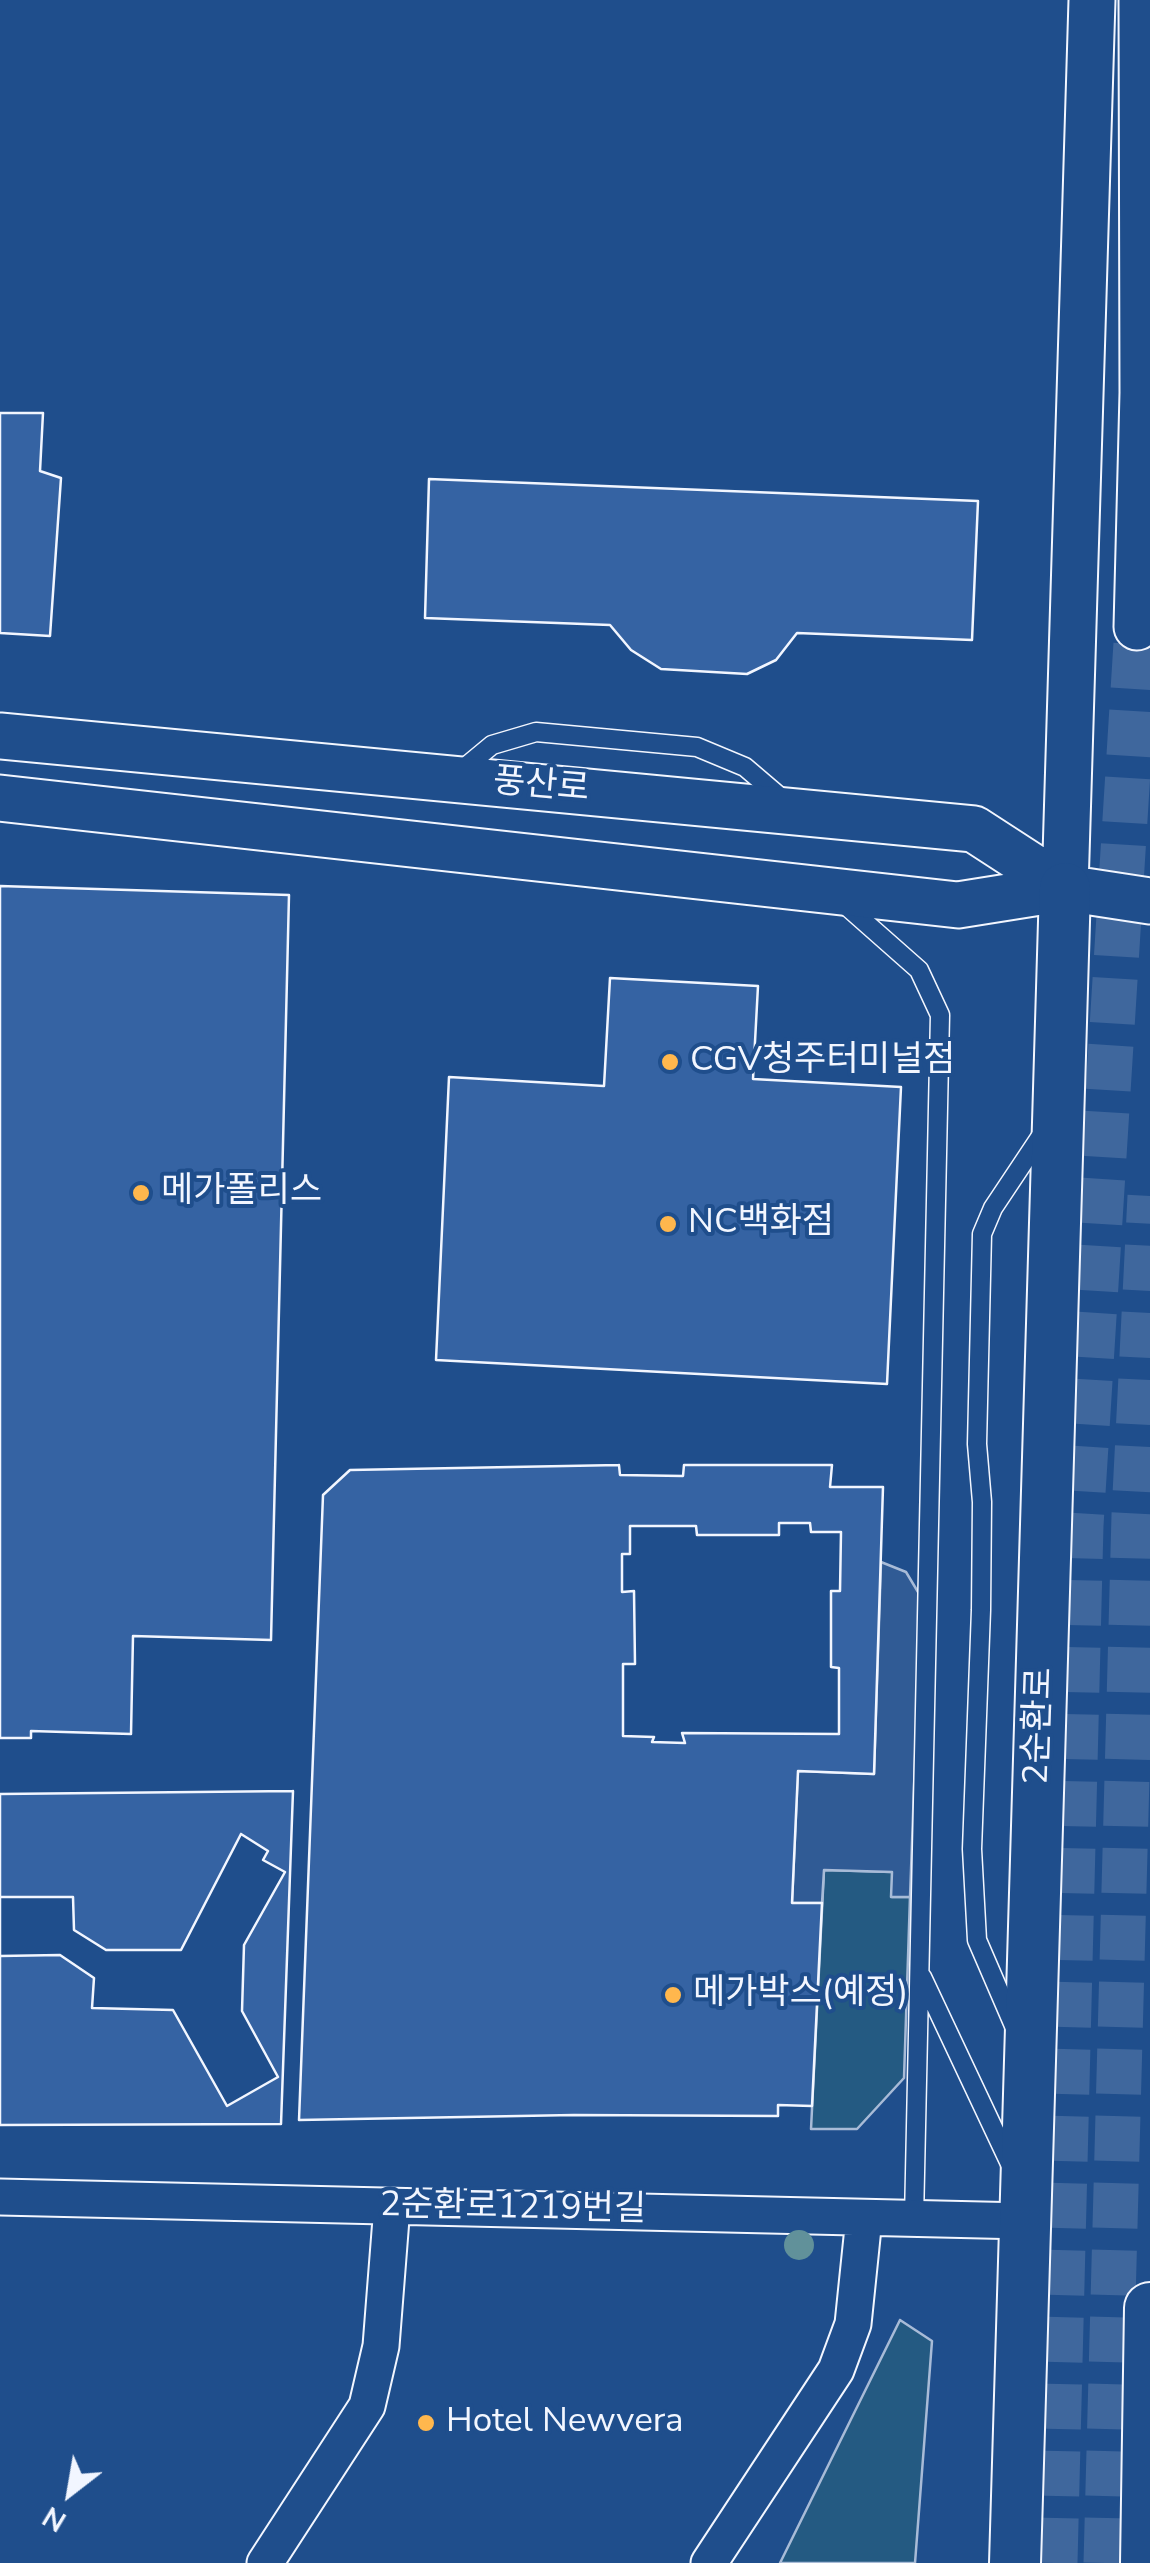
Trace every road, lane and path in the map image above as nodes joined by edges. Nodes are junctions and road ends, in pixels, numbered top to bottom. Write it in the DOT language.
graph roads {
  1 [pos="1092,0"];
  2 [pos="1142,0"];
  3 [pos="1138,628"];
  4 [pos="0,736"];
  5 [pos="0,798"];
  6 [pos="826,888"];
  7 [pos="1065,888"];
  8 [pos="1150,902"];
  9 [pos="1059,1108"];
  10 [pos="919,1972"];
  11 [pos="1030,2064"];
  12 [pos="0,2196"];
  13 [pos="392,2206"];
  14 [pos="1026,2210"];
  15 [pos="864,2218"];
  16 [pos="914,2219"];
  17 [pos="1150,2308"];
  18 [pos="265,2563"];
  19 [pos="708,2563"];
  20 [pos="1015,2563"];
  21 [pos="1146,2563"];
  1 -- 7 [label="street"];
  2 -- 3 [label="street"];
  4 -- 7 [label="street, 풍산로"];
  5 -- 6 [label="street, 풍산로"];
  6 -- 7 [label="street, 풍산로"];
  6 -- 10 [label="lane"];
  7 -- 8 [label="street, 풍산로"];
  7 -- 9 [label="main road, 2순환로"];
  9 -- 11 [label="main road, 2순환로"];
  9 -- 11 [label="lane"];
  10 -- 14 [label="lane"];
  10 -- 16 [label="lane"];
  11 -- 14 [label="main road, 2순환로"];
  12 -- 13 [label="street, 2순환로1219번길"];
  13 -- 15 [label="street, 2순환로1219번길"];
  13 -- 18 [label="street"];
  14 -- 16 [label="street, 2순환로1219번길"];
  14 -- 20 [label="main road, 2순환로"];
  15 -- 16 [label="street, 2순환로1219번길"];
  15 -- 19 [label="street"];
  17 -- 21 [label="main road"];
}
